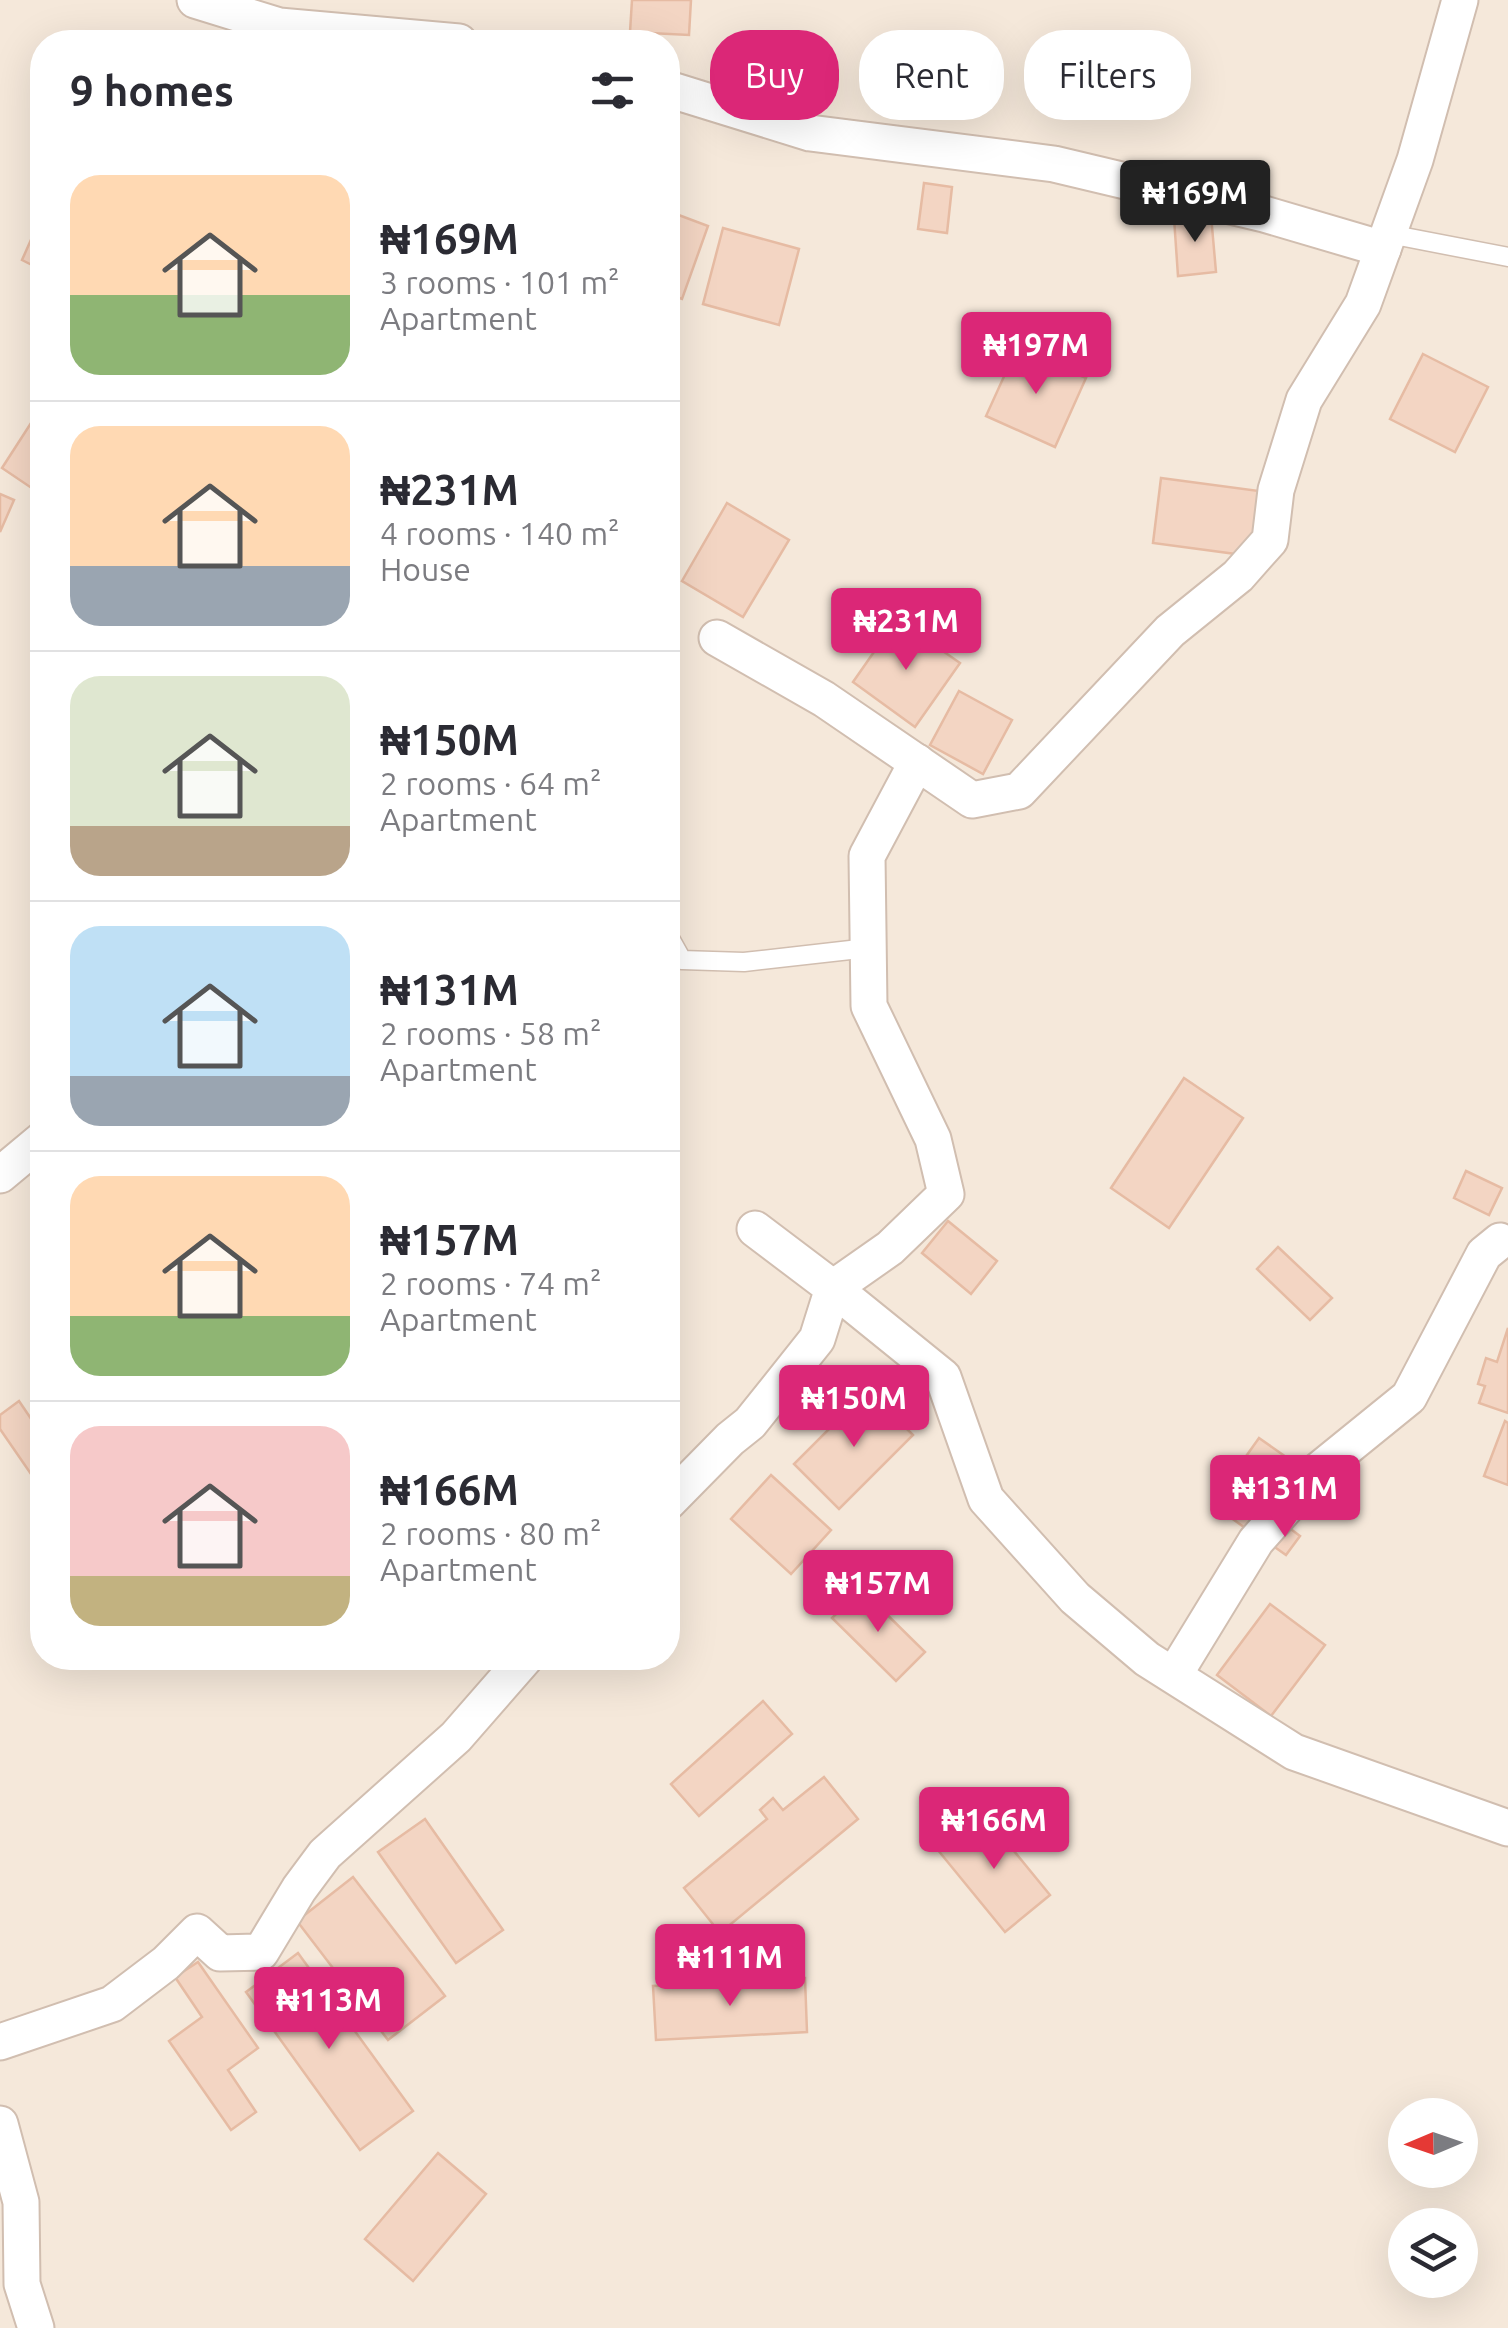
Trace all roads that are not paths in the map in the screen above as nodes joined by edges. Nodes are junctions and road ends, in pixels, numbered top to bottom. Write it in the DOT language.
graph roads {
  1 [pos="195,0"];
  2 [pos="1460,0"];
  3 [pos="323,30"];
  4 [pos="680,93"];
  5 [pos="1386,242"];
  6 [pos="1508,257"];
  7 [pos="717,638"];
  8 [pos="917,762"];
  9 [pos="868,948"];
  10 [pos="680,956"];
  11 [pos="30,1150"];
  12 [pos="0,1175"];
  13 [pos="755,1229"];
  14 [pos="1500,1241"];
  15 [pos="833,1288"];
  16 [pos="680,1490"];
  17 [pos="515,1670"];
  18 [pos="1174,1676"];
  19 [pos="1508,1828"];
  20 [pos="0,2042"];
  21 [pos="0,2124"];
  22 [pos="36,2328"];
  1 -- 3 [label="street"];
  2 -- 5 [label="street"];
  4 -- 5 [label="street"];
  5 -- 6 [label="lane"];
  5 -- 8 [label="street"];
  7 -- 8 [label="street"];
  8 -- 9 [label="street"];
  9 -- 10 [label="lane"];
  9 -- 15 [label="street"];
  11 -- 12 [label="street"];
  13 -- 15 [label="street"];
  14 -- 18 [label="street"];
  15 -- 16 [label="street"];
  15 -- 18 [label="street"];
  17 -- 20 [label="street"];
  18 -- 19 [label="street"];
  21 -- 22 [label="street"];
}
